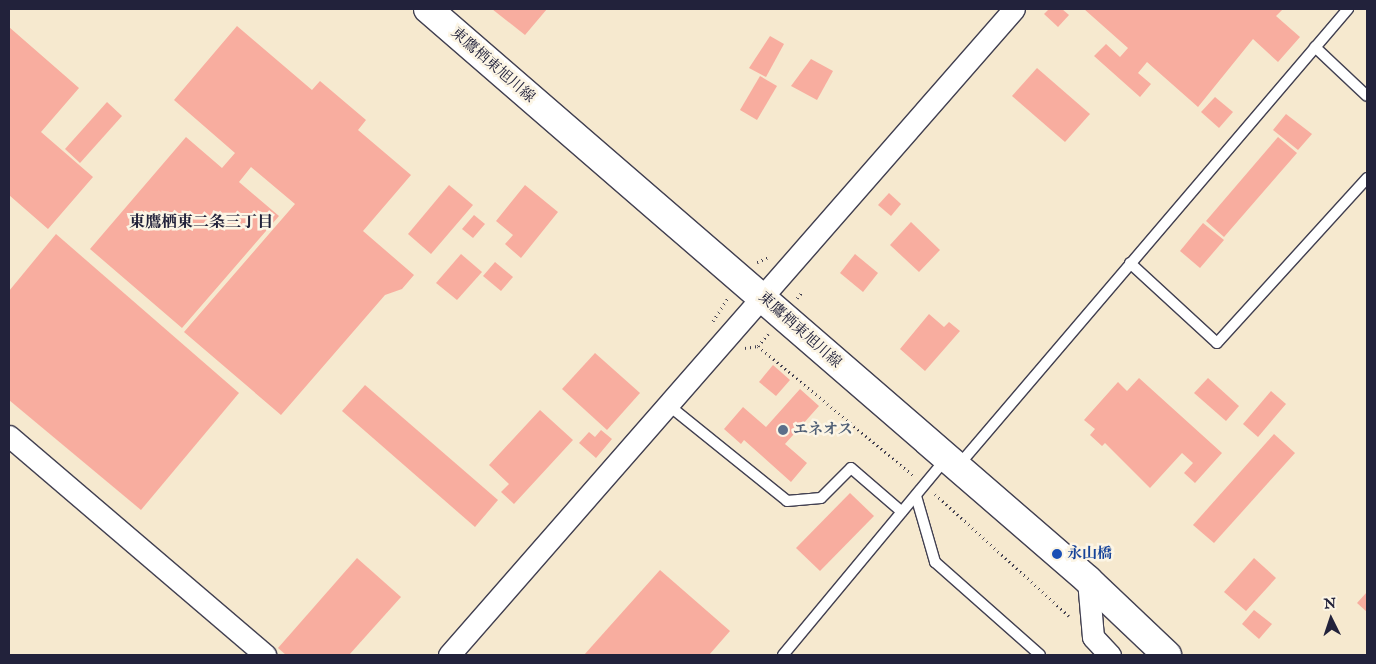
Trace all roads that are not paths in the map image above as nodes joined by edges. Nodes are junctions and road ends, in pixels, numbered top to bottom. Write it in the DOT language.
graph roads {
  1 [pos="428,9"];
  2 [pos="1014,9"];
  3 [pos="1348,9"];
  4 [pos="1314,47"];
  5 [pos="1367,96"];
  6 [pos="1367,178"];
  7 [pos="1130,264"];
  8 [pos="762,296"];
  9 [pos="667,404"];
  10 [pos="9,436"];
  11 [pos="950,464"];
  12 [pos="916,496"];
  13 [pos="902,512"];
  14 [pos="1088,580"];
  15 [pos="265,655"];
  16 [pos="449,655"];
  17 [pos="783,655"];
  18 [pos="1040,655"];
  19 [pos="1110,655"];
  20 [pos="1167,655"];
  1 -- 8 [label="main road, 東鷹栖東旭川線"];
  2 -- 8 [label="street"];
  3 -- 4 [label="lane"];
  4 -- 5 [label="lane"];
  4 -- 7 [label="lane"];
  6 -- 7 [label="lane"];
  7 -- 11 [label="lane"];
  8 -- 9 [label="street"];
  8 -- 11 [label="main road, 東鷹栖東旭川線"];
  9 -- 13 [label="lane"];
  9 -- 16 [label="street"];
  10 -- 15 [label="street"];
  11 -- 12 [label="lane"];
  11 -- 14 [label="main road, 東鷹栖東旭川線"];
  12 -- 13 [label="lane"];
  12 -- 18 [label="lane"];
  13 -- 17 [label="lane"];
  14 -- 19 [label="street"];
  14 -- 20 [label="main road, 東鷹栖東旭川線"];
}
